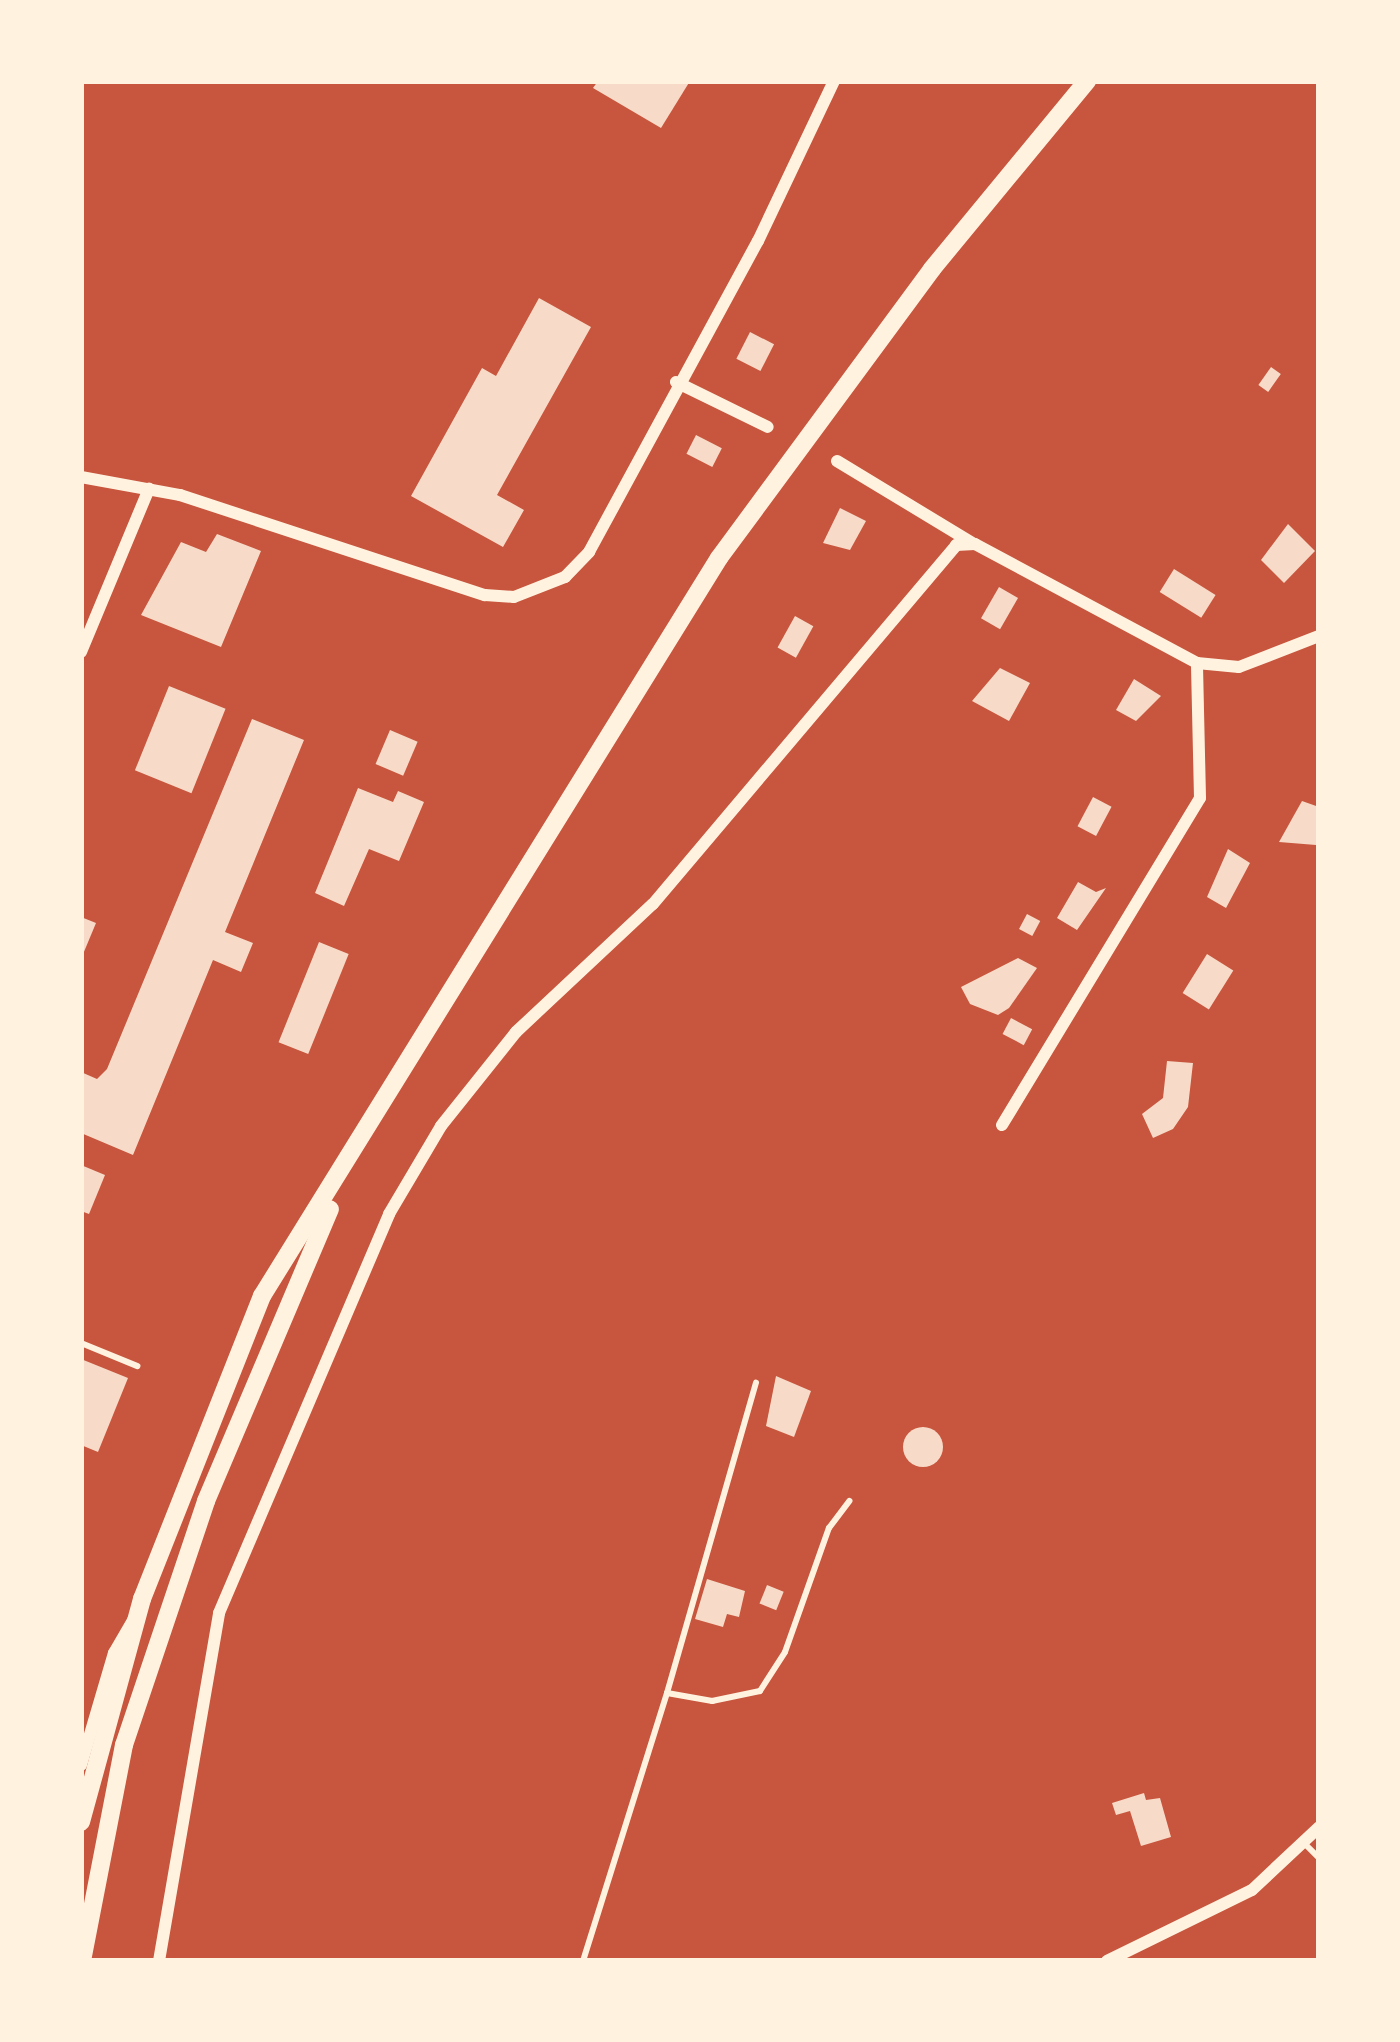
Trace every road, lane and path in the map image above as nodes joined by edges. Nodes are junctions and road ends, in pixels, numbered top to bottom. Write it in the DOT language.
graph roads {
  1 [pos="835,81"];
  2 [pos="1087,81"];
  3 [pos="676,382"];
  4 [pos="767,427"];
  5 [pos="837,461"];
  6 [pos="81,478"];
  7 [pos="149,489"];
  8 [pos="975,544"];
  9 [pos="1319,636"];
  10 [pos="81,652"];
  11 [pos="1197,663"];
  12 [pos="1002,1125"];
  13 [pos="354,1155"];
  14 [pos="81,1343"];
  15 [pos="137,1366"];
  16 [pos="756,1383"];
  17 [pos="849,1502"];
  18 [pos="137,1615"];
  19 [pos="667,1694"];
  20 [pos="81,1765"];
  21 [pos="81,1822"];
  22 [pos="1319,1827"];
  23 [pos="1305,1844"];
  24 [pos="1319,1858"];
  25 [pos="82,1961"];
  26 [pos="159,1961"];
  27 [pos="583,1961"];
  28 [pos="1108,1961"];
  1 -- 3 [label="street"];
  2 -- 13 [label="main road"];
  3 -- 4 [label="street"];
  3 -- 7 [label="street"];
  5 -- 8 [label="street"];
  6 -- 7 [label="street"];
  7 -- 10 [label="street"];
  8 -- 11 [label="street"];
  8 -- 26 [label="street"];
  9 -- 11 [label="street"];
  11 -- 12 [label="street"];
  13 -- 18 [label="main road"];
  13 -- 25 [label="main road"];
  14 -- 15 [label="lane"];
  16 -- 19 [label="lane"];
  17 -- 19 [label="lane"];
  18 -- 20 [label="street"];
  18 -- 21 [label="main road"];
  19 -- 27 [label="lane"];
  22 -- 23 [label="street"];
  23 -- 24 [label="lane"];
  23 -- 28 [label="street"];
}
